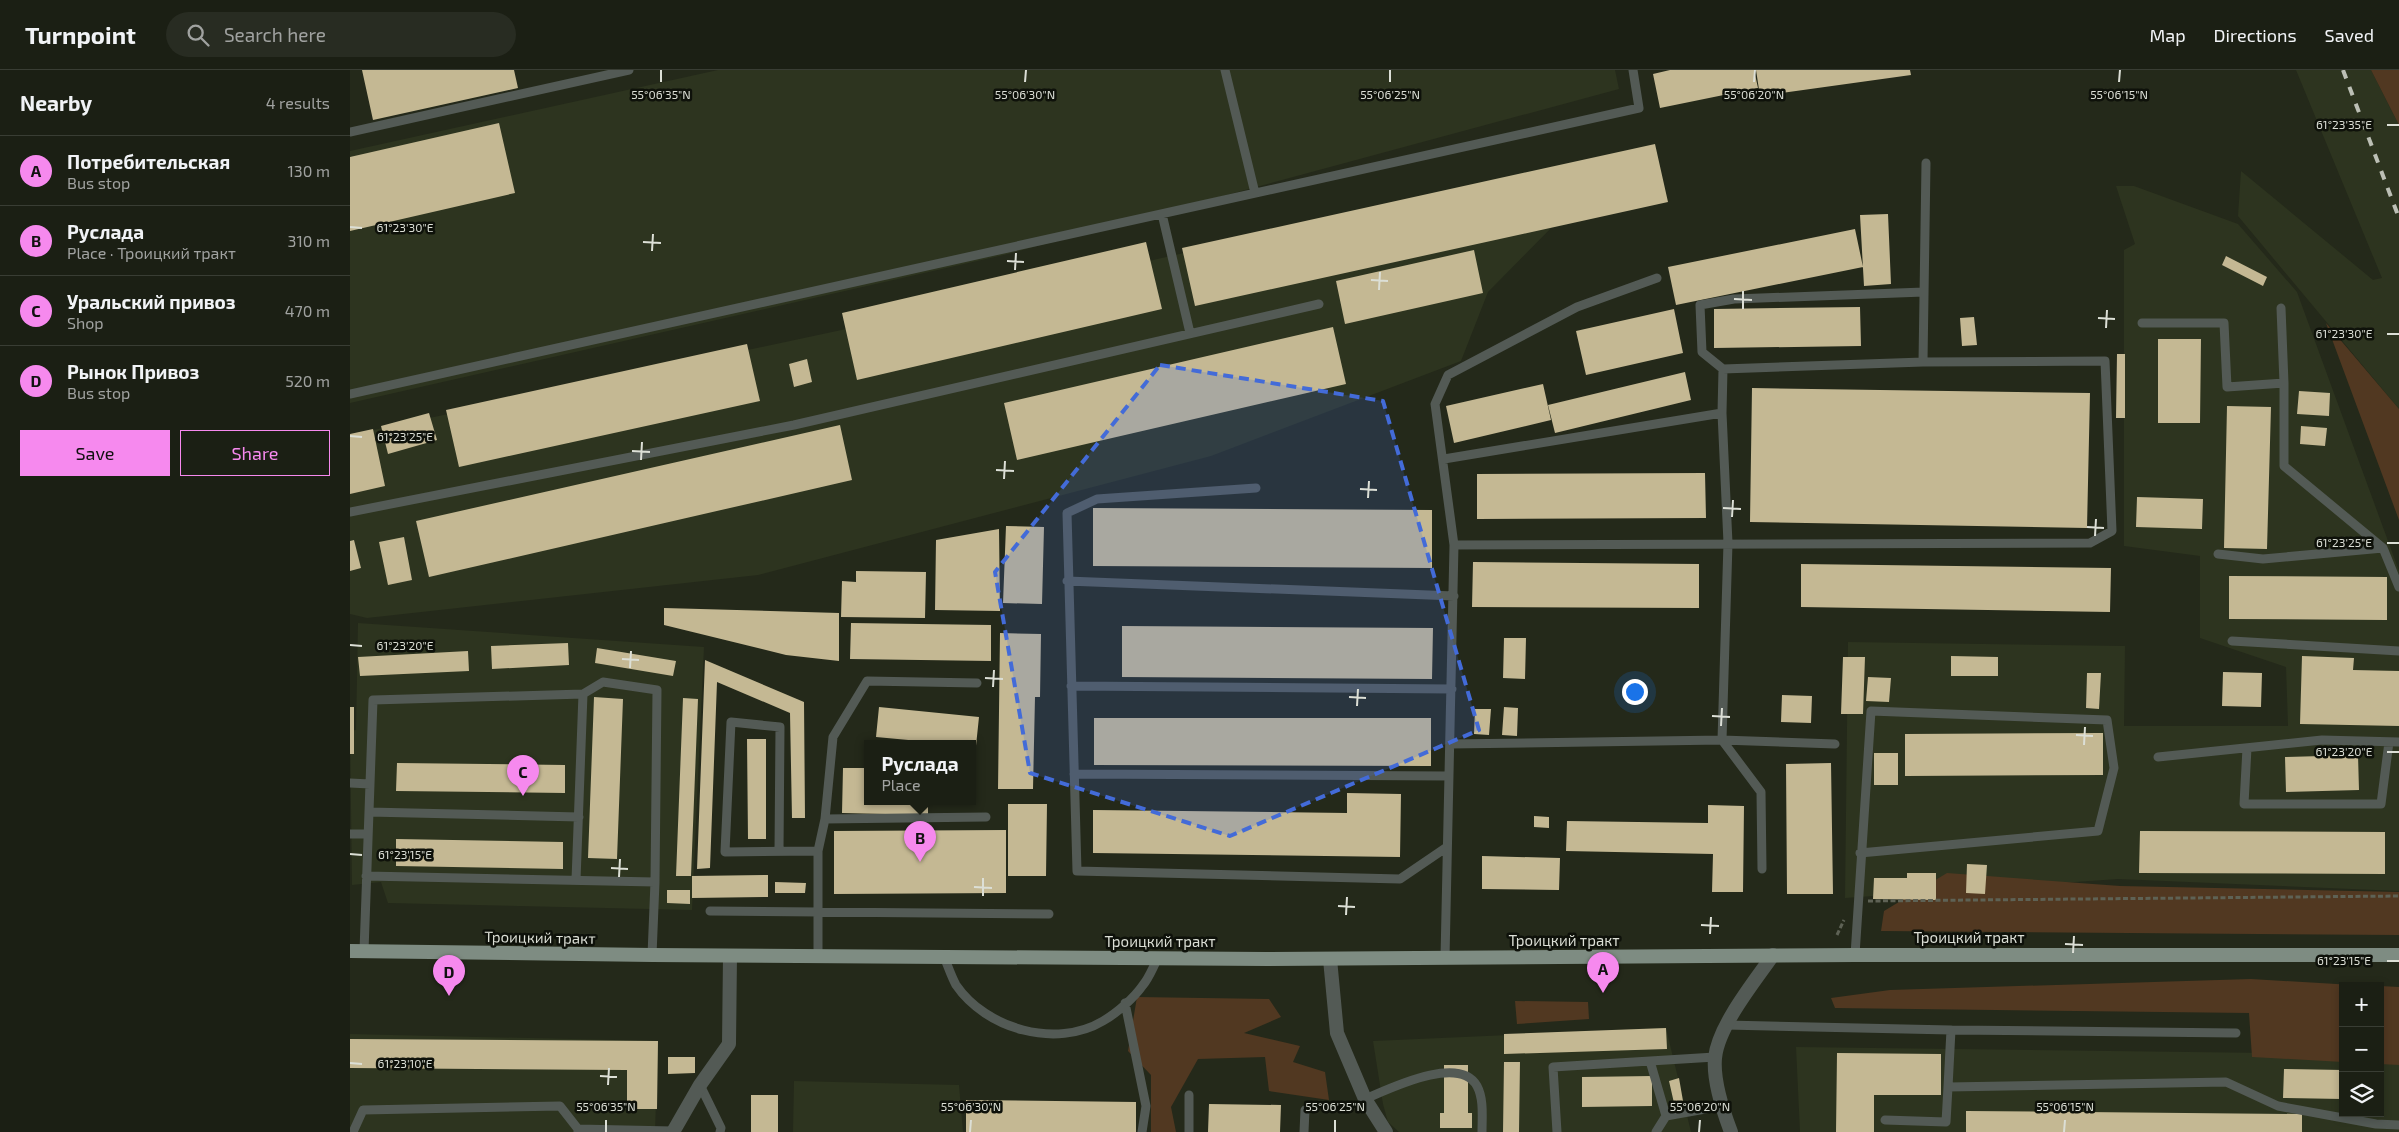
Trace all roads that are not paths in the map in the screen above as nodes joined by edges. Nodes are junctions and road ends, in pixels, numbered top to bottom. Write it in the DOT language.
graph roads {
  1 [pos="629,70"];
  2 [pos="1225,70"];
  3 [pos="1633,70"];
  4 [pos="350,132"];
  5 [pos="1926,163"];
  6 [pos="1255,193"];
  7 [pos="1162,214"];
  8 [pos="1657,278"];
  9 [pos="1924,292"];
  10 [pos="1319,304"];
  11 [pos="2281,308"];
  12 [pos="2142,323"];
  13 [pos="1190,334"];
  14 [pos="1923,362"];
  15 [pos="1723,369"];
  16 [pos="2284,383"];
  17 [pos="350,394"];
  18 [pos="1722,413"];
  19 [pos="1444,459"];
  20 [pos="1256,488"];
  21 [pos="350,512"];
  22 [pos="1728,543"];
  23 [pos="1454,545"];
  24 [pos="2383,548"];
  25 [pos="2218,554"];
  26 [pos="1067,581"];
  27 [pos="2399,586"];
  28 [pos="1454,596"];
  29 [pos="2232,641"];
  30 [pos="2399,651"];
  31 [pos="977,683"];
  32 [pos="1071,686"];
  33 [pos="1452,689"];
  34 [pos="583,694"];
  35 [pos="1722,740"];
  36 [pos="2394,742"];
  37 [pos="1450,744"];
  38 [pos="1835,744"];
  39 [pos="2246,748"];
  40 [pos="2158,757"];
  41 [pos="1074,774"];
  42 [pos="1448,776"];
  43 [pos="350,783"];
  44 [pos="370,784"];
  45 [pos="369,812"];
  46 [pos="578,817"];
  47 [pos="986,818"];
  48 [pos="826,819"];
  49 [pos="350,834"];
  50 [pos="368,834"];
  51 [pos="1447,847"];
  52 [pos="779,851"];
  53 [pos="818,852"];
  54 [pos="1860,853"];
  55 [pos="1762,869"];
  56 [pos="366,876"];
  57 [pos="576,880"];
  58 [pos="655,882"];
  59 [pos="710,911"];
  60 [pos="818,912"];
  61 [pos="1049,914"];
  62 [pos="357,951"];
  63 [pos="1854,954"];
  64 [pos="2399,954"];
  65 [pos="652,955"];
  66 [pos="1773,955"];
  67 [pos="730,956"];
  68 [pos="818,956"];
  69 [pos="944,957"];
  70 [pos="1158,958"];
  71 [pos="1445,958"];
  72 [pos="1330,959"];
  73 [pos="1125,1003"];
  74 [pos="1726,1025"];
  75 [pos="1951,1030"];
  76 [pos="2236,1033"];
  77 [pos="1715,1057"];
  78 [pos="1650,1061"];
  79 [pos="700,1085"];
  80 [pos="1948,1087"];
  81 [pos="1189,1094"];
  82 [pos="1365,1099"];
  83 [pos="1722,1106"];
  84 [pos="1305,1110"];
  85 [pos="1666,1116"];
  86 [pos="1886,1120"];
  87 [pos="2399,1124"];
  88 [pos="578,1130"];
  89 [pos="1383,1130"];
  90 [pos="353,1132"];
  91 [pos="672,1132"];
  92 [pos="720,1132"];
  93 [pos="1142,1132"];
  94 [pos="1189,1132"];
  95 [pos="1304,1132"];
  96 [pos="1482,1132"];
  97 [pos="1557,1132"];
  98 [pos="1656,1132"];
  99 [pos="1731,1132"];
  1 -- 4 [label="lane"];
  2 -- 6 [label="lane"];
  3 -- 6 [label="lane"];
  5 -- 9 [label="lane"];
  6 -- 7 [label="lane"];
  7 -- 13 [label="lane"];
  7 -- 17 [label="lane"];
  8 -- 19 [label="lane"];
  9 -- 14 [label="lane"];
  9 -- 15 [label="lane"];
  10 -- 13 [label="lane"];
  11 -- 16 [label="lane"];
  12 -- 16 [label="lane"];
  13 -- 21 [label="lane"];
  14 -- 15 [label="lane"];
  14 -- 22 [label="lane"];
  15 -- 18 [label="lane"];
  16 -- 24 [label="lane"];
  18 -- 19 [label="lane"];
  18 -- 22 [label="lane"];
  19 -- 23 [label="lane"];
  20 -- 26 [label="lane"];
  22 -- 23 [label="lane"];
  22 -- 35 [label="lane"];
  23 -- 28 [label="lane"];
  24 -- 25 [label="lane"];
  24 -- 27 [label="lane"];
  26 -- 28 [label="lane"];
  26 -- 32 [label="lane"];
  28 -- 33 [label="lane"];
  29 -- 30 [label="lane"];
  31 -- 48 [label="lane"];
  32 -- 33 [label="lane"];
  32 -- 41 [label="lane"];
  33 -- 37 [label="lane"];
  34 -- 44 [label="lane"];
  34 -- 46 [label="lane"];
  34 -- 58 [label="lane"];
  35 -- 37 [label="lane"];
  35 -- 38 [label="lane"];
  35 -- 55 [label="lane"];
  36 -- 39 [label="lane"];
  36 -- 39 [label="lane"];
  37 -- 42 [label="lane"];
  39 -- 40 [label="lane"];
  41 -- 42 [label="lane"];
  41 -- 51 [label="lane"];
  42 -- 51 [label="lane"];
  43 -- 44 [label="lane"];
  44 -- 45 [label="lane"];
  45 -- 46 [label="lane"];
  45 -- 50 [label="lane"];
  46 -- 57 [label="lane"];
  47 -- 48 [label="lane"];
  48 -- 53 [label="lane"];
  49 -- 50 [label="lane"];
  50 -- 56 [label="lane"];
  51 -- 71 [label="lane"];
  52 -- 52 [label="lane"];
  52 -- 53 [label="lane"];
  53 -- 60 [label="lane"];
  54 -- 54 [label="lane"];
  54 -- 63 [label="lane"];
  56 -- 57 [label="lane"];
  56 -- 62 [label="lane"];
  57 -- 58 [label="lane"];
  58 -- 65 [label="lane"];
  59 -- 60 [label="lane"];
  60 -- 61 [label="lane"];
  60 -- 68 [label="lane"];
  62 -- 65 [label="main road, Троицкий тракт"];
  63 -- 64 [label="main road, Троицкий тракт"];
  63 -- 66 [label="main road, Троицкий тракт"];
  65 -- 67 [label="main road, Троицкий тракт"];
  66 -- 71 [label="main road, Троицкий тракт"];
  66 -- 74 [label="street"];
  67 -- 68 [label="main road, Троицкий тракт"];
  67 -- 79 [label="street"];
  68 -- 69 [label="main road, Троицкий тракт"];
  69 -- 70 [label="main road, Троицкий тракт"];
  69 -- 73 [label="lane"];
  70 -- 72 [label="main road, Троицкий тракт"];
  70 -- 73 [label="lane"];
  71 -- 72 [label="main road, Троицкий тракт"];
  72 -- 82 [label="street"];
  73 -- 93 [label="lane"];
  74 -- 75 [label="lane"];
  74 -- 77 [label="street"];
  75 -- 76 [label="lane"];
  75 -- 80 [label="lane"];
  77 -- 78 [label="lane"];
  77 -- 83 [label="street"];
  78 -- 85 [label="lane"];
  78 -- 97 [label="lane"];
  79 -- 91 [label="street"];
  79 -- 92 [label="lane"];
  80 -- 86 [label="lane"];
  80 -- 87 [label="lane"];
  81 -- 94 [label="lane"];
  82 -- 89 [label="street"];
  82 -- 96 [label="lane"];
  83 -- 85 [label="lane"];
  83 -- 99 [label="street"];
  84 -- 95 [label="lane"];
  85 -- 98 [label="lane"];
  88 -- 90 [label="lane"];
  88 -- 91 [label="lane"];
}
